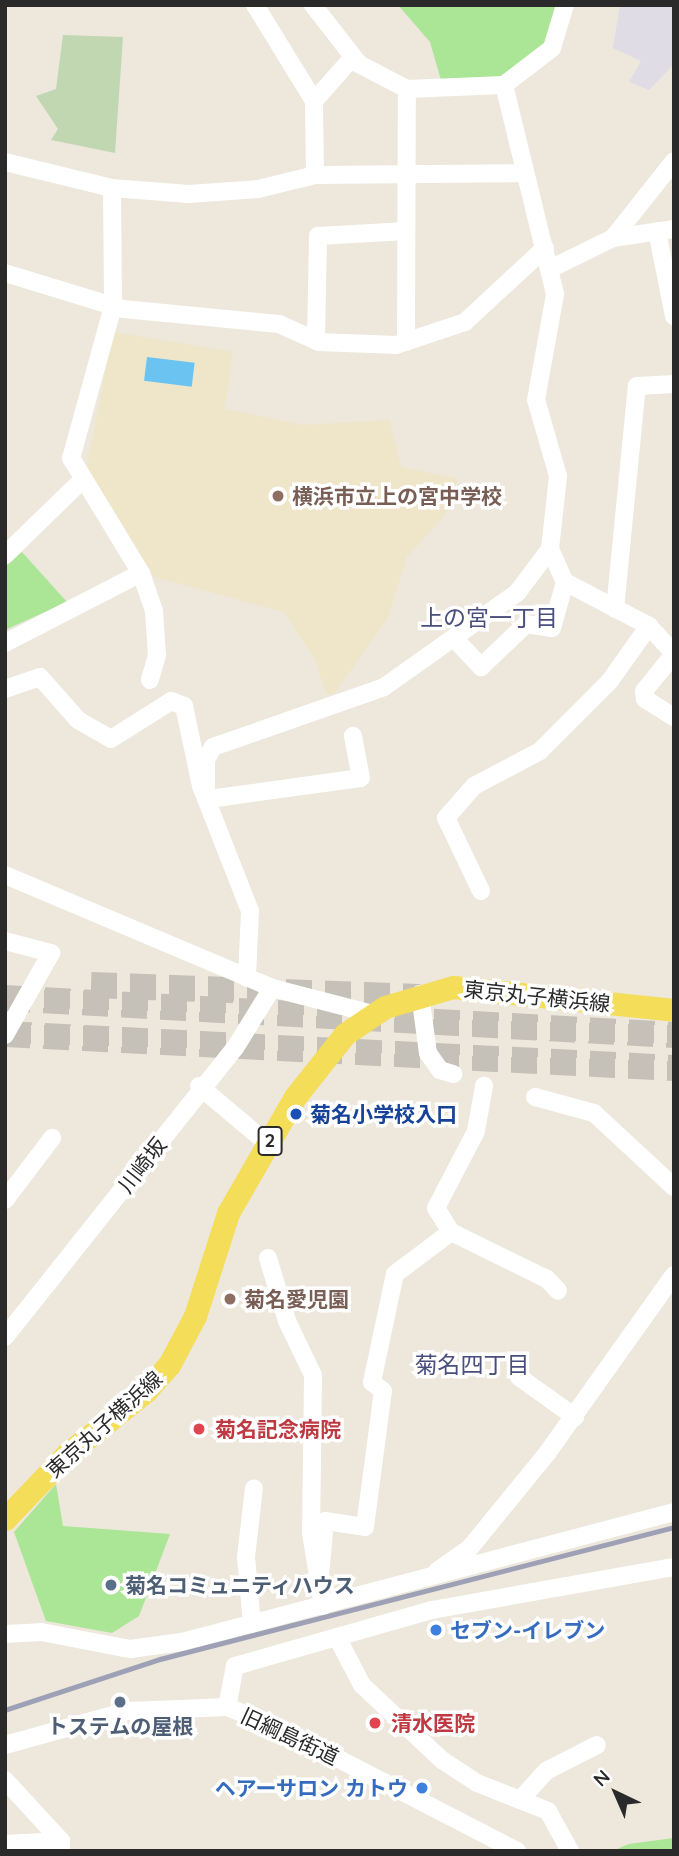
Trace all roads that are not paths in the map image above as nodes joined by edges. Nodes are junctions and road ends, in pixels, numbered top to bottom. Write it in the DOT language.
graph roads {
  1 [pos="255,5"];
  2 [pos="313,5"];
  3 [pos="565,5"];
  4 [pos="353,57"];
  5 [pos="504,86"];
  6 [pos="407,89"];
  7 [pos="314,101"];
  8 [pos="674,161"];
  9 [pos="5,162"];
  10 [pos="524,173"];
  11 [pos="407,174"];
  12 [pos="315,175"];
  13 [pos="112,188"];
  14 [pos="665,230"];
  15 [pos="406,231"];
  16 [pos="613,238"];
  17 [pos="545,248"];
  18 [pos="552,268"];
  19 [pos="5,273"];
  20 [pos="113,306"];
  21 [pos="674,316"];
  22 [pos="316,341"];
  23 [pos="406,342"];
  24 [pos="674,384"];
  25 [pos="81,481"];
  26 [pos="550,549"];
  27 [pos="5,555"];
  28 [pos="141,573"];
  29 [pos="565,582"];
  30 [pos="615,609"];
  31 [pos="649,626"];
  32 [pos="454,638"];
  33 [pos="5,643"];
  34 [pos="150,680"];
  35 [pos="5,689"];
  36 [pos="674,717"];
  37 [pos="353,736"];
  38 [pos="207,795"];
  39 [pos="5,875"];
  40 [pos="481,891"];
  41 [pos="5,941"];
  42 [pos="247,978"];
  43 [pos="272,988"];
  44 [pos="420,994"];
  45 [pos="673,1007"];
  46 [pos="373,1014"];
  47 [pos="5,1035"];
  48 [pos="453,1074"];
  49 [pos="484,1086"];
  50 [pos="201,1087"];
  51 [pos="535,1097"];
  52 [pos="52,1138"];
  53 [pos="268,1144"];
  54 [pos="674,1187"];
  55 [pos="5,1200"];
  56 [pos="451,1232"];
  57 [pos="268,1258"];
  58 [pos="674,1275"];
  59 [pos="558,1291"];
  60 [pos="5,1337"];
  61 [pos="519,1377"];
  62 [pos="575,1417"];
  63 [pos="254,1488"];
  64 [pos="674,1512"];
  65 [pos="5,1520"];
  66 [pos="674,1567"];
  67 [pos="320,1576"];
  68 [pos="424,1579"];
  69 [pos="323,1606"];
  70 [pos="252,1624"];
  71 [pos="5,1634"];
  72 [pos="337,1637"];
  73 [pos="227,1707"];
  74 [pos="5,1745"];
  75 [pos="597,1745"];
  76 [pos="5,1780"];
  77 [pos="520,1800"];
  78 [pos="5,1844"];
  79 [pos="61,1846"];
  80 [pos="517,1851"];
  81 [pos="570,1851"];
  1 -- 7 [label="street"];
  2 -- 4 [label="street"];
  3 -- 5 [label="street"];
  4 -- 6 [label="street"];
  4 -- 7 [label="street"];
  5 -- 6 [label="street"];
  5 -- 10 [label="street"];
  6 -- 11 [label="street"];
  7 -- 12 [label="street"];
  8 -- 16 [label="street"];
  9 -- 13 [label="street"];
  10 -- 11 [label="street"];
  10 -- 17 [label="street"];
  11 -- 12 [label="street"];
  11 -- 15 [label="street"];
  12 -- 13 [label="street"];
  13 -- 20 [label="street"];
  14 -- 16 [label="street"];
  14 -- 21 [label="street"];
  15 -- 22 [label="street"];
  15 -- 23 [label="street"];
  16 -- 18 [label="street"];
  17 -- 18 [label="street"];
  17 -- 23 [label="street"];
  18 -- 26 [label="street"];
  19 -- 20 [label="street"];
  20 -- 22 [label="street"];
  20 -- 25 [label="street"];
  22 -- 23 [label="street"];
  24 -- 30 [label="street"];
  25 -- 27 [label="street"];
  25 -- 28 [label="street"];
  26 -- 29 [label="street"];
  26 -- 32 [label="street"];
  28 -- 33 [label="street"];
  28 -- 34 [label="street"];
  29 -- 30 [label="street"];
  29 -- 32 [label="street"];
  30 -- 31 [label="street"];
  31 -- 36 [label="street"];
  31 -- 40 [label="street"];
  32 -- 38 [label="street"];
  35 -- 38 [label="street"];
  37 -- 38 [label="street"];
  38 -- 42 [label="street"];
  39 -- 42 [label="street"];
  41 -- 47 [label="street"];
  42 -- 43 [label="street"];
  43 -- 46 [label="street"];
  43 -- 50 [label="street, 川崎坂"];
  44 -- 45 [label="main road, 東京丸子横浜線 / 2"];
  44 -- 46 [label="main road, 東京丸子横浜線 / 2"];
  44 -- 48 [label="street"];
  46 -- 53 [label="main road, 東京丸子横浜線 / 2"];
  49 -- 56 [label="street"];
  50 -- 53 [label="street"];
  50 -- 60 [label="street, 川崎坂"];
  51 -- 54 [label="street"];
  52 -- 55 [label="street"];
  53 -- 65 [label="main road, 東京丸子横浜線 / 2"];
  56 -- 59 [label="street"];
  56 -- 67 [label="street"];
  57 -- 67 [label="street"];
  58 -- 62 [label="street"];
  61 -- 62 [label="street"];
  62 -- 68 [label="street"];
  63 -- 70 [label="street"];
  64 -- 68 [label="street"];
  66 -- 72 [label="street"];
  67 -- 69 [label="street"];
  68 -- 69 [label="street"];
  69 -- 70 [label="street"];
  70 -- 71 [label="street"];
  72 -- 73 [label="street"];
  72 -- 77 [label="street"];
  73 -- 74 [label="street, 旧綱島街道"];
  73 -- 80 [label="street, 旧綱島街道"];
  75 -- 77 [label="street"];
  76 -- 79 [label="street"];
  77 -- 81 [label="street"];
  78 -- 79 [label="street"];
}
